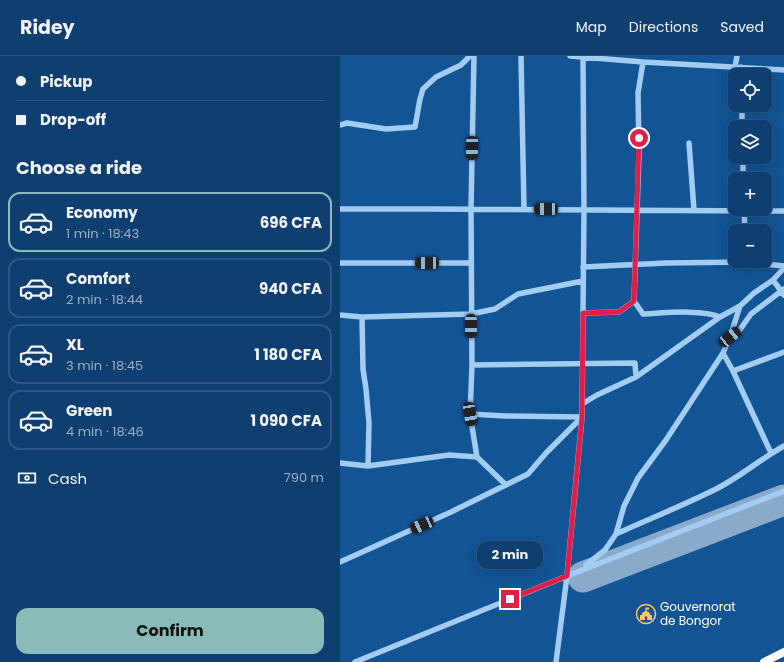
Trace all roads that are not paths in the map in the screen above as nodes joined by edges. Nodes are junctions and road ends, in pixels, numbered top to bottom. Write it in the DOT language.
graph roads {
  1 [pos="470,56"];
  2 [pos="474,56"];
  3 [pos="522,56"];
  4 [pos="570,56"];
  5 [pos="583,56"];
  6 [pos="737,56"];
  7 [pos="643,62"];
  8 [pos="738,67"];
  9 [pos="784,70"];
  10 [pos="340,125"];
  11 [pos="689,142"];
  12 [pos="340,209"];
  13 [pos="471,209"];
  14 [pos="524,209"];
  15 [pos="584,210"];
  16 [pos="637,210"];
  17 [pos="694,210"];
  18 [pos="728,210"];
  19 [pos="772,211"];
  20 [pos="784,211"];
  21 [pos="728,262"];
  22 [pos="340,263"];
  23 [pos="471,263"];
  24 [pos="636,264"];
  25 [pos="772,265"];
  26 [pos="583,266"];
  27 [pos="784,267"];
  28 [pos="772,280"];
  29 [pos="583,281"];
  30 [pos="783,292"];
  31 [pos="634,301"];
  32 [pos="740,306"];
  33 [pos="583,313"];
  34 [pos="471,314"];
  35 [pos="340,315"];
  36 [pos="362,317"];
  37 [pos="720,317"];
  38 [pos="730,337"];
  39 [pos="784,352"];
  40 [pos="723,353"];
  41 [pos="582,364"];
  42 [pos="472,365"];
  43 [pos="733,371"];
  44 [pos="636,377"];
  45 [pos="582,404"];
  46 [pos="470,414"];
  47 [pos="582,417"];
  48 [pos="784,446"];
  49 [pos="771,453"];
  50 [pos="478,457"];
  51 [pos="340,463"];
  52 [pos="368,466"];
  53 [pos="506,485"];
  54 [pos="784,491"];
  55 [pos="616,534"];
  56 [pos="340,562"];
  57 [pos="567,576"];
  58 [pos="784,652"];
  59 [pos="355,662"];
  60 [pos="556,662"];
  61 [pos="764,662"];
  1 -- 10 [label="street"];
  2 -- 13 [label="street"];
  3 -- 14 [label="street"];
  4 -- 5 [label="street"];
  5 -- 7 [label="street"];
  5 -- 15 [label="street"];
  6 -- 8 [label="street"];
  7 -- 8 [label="street"];
  7 -- 16 [label="street"];
  8 -- 9 [label="street"];
  11 -- 17 [label="street"];
  12 -- 13 [label="street"];
  13 -- 14 [label="street"];
  13 -- 23 [label="street"];
  14 -- 15 [label="street"];
  15 -- 16 [label="street"];
  15 -- 26 [label="street"];
  16 -- 17 [label="street"];
  16 -- 24 [label="street"];
  17 -- 18 [label="street"];
  19 -- 20 [label="street"];
  21 -- 24 [label="street"];
  22 -- 23 [label="street"];
  23 -- 34 [label="street"];
  24 -- 26 [label="street"];
  24 -- 31 [label="street"];
  25 -- 27 [label="street"];
  26 -- 29 [label="street"];
  27 -- 28 [label="street"];
  28 -- 30 [label="street"];
  28 -- 32 [label="street"];
  29 -- 33 [label="street"];
  29 -- 34 [label="street"];
  30 -- 38 [label="street"];
  31 -- 33 [label="street"];
  31 -- 37 [label="street"];
  32 -- 37 [label="street"];
  32 -- 38 [label="street"];
  33 -- 41 [label="street"];
  34 -- 36 [label="street"];
  34 -- 42 [label="street"];
  35 -- 36 [label="street"];
  36 -- 52 [label="street"];
  37 -- 44 [label="street"];
  38 -- 40 [label="street"];
  39 -- 43 [label="street"];
  40 -- 43 [label="street"];
  40 -- 55 [label="street"];
  41 -- 42 [label="street"];
  41 -- 44 [label="street"];
  41 -- 45 [label="street"];
  42 -- 46 [label="street"];
  43 -- 49 [label="street"];
  44 -- 45 [label="street"];
  45 -- 47 [label="street"];
  46 -- 47 [label="street"];
  46 -- 50 [label="street"];
  47 -- 53 [label="street"];
  47 -- 57 [label="street"];
  48 -- 49 [label="street"];
  49 -- 55 [label="street"];
  50 -- 52 [label="street"];
  50 -- 53 [label="street"];
  51 -- 52 [label="street"];
  53 -- 56 [label="street"];
  54 -- 57 [label="street"];
  55 -- 57 [label="street"];
  57 -- 59 [label="street"];
  57 -- 60 [label="street"];
  58 -- 61 [label="highway"];
}
